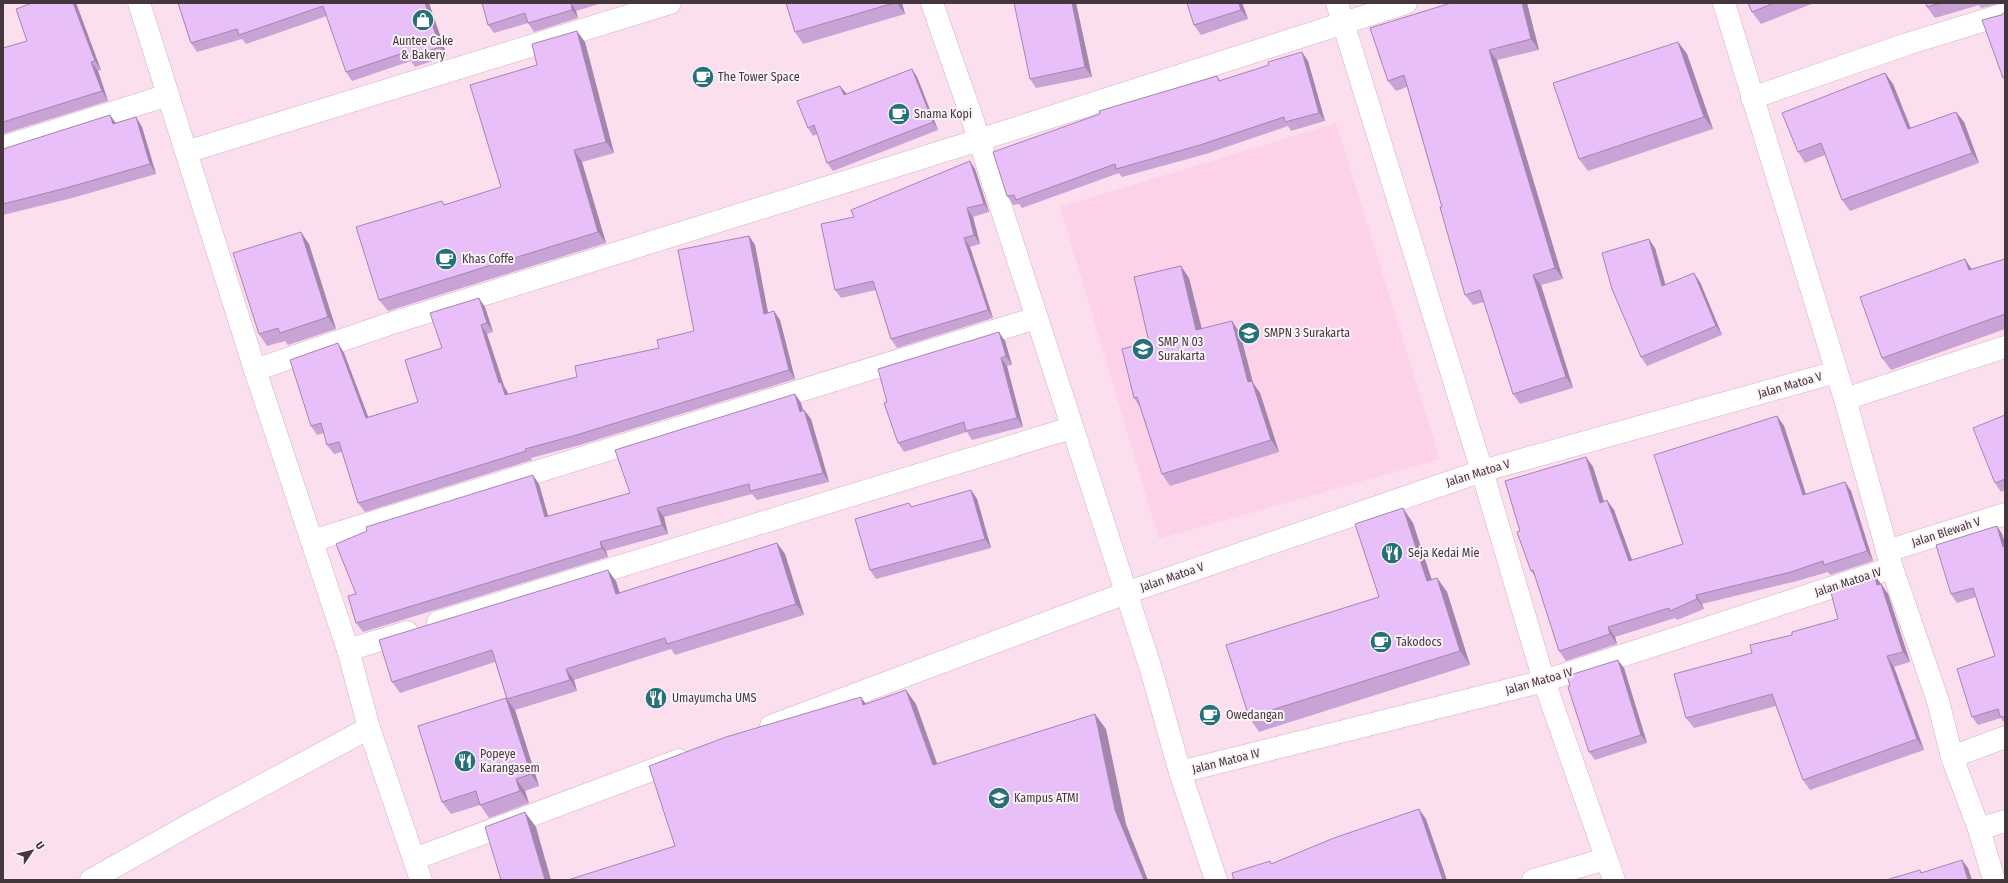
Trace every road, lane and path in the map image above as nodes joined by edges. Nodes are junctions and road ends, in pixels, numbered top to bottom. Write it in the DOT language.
graph roads {
  1 [pos="139,3"];
  2 [pos="670,3"];
  3 [pos="932,3"];
  4 [pos="1406,3"];
  5 [pos="1724,3"];
  6 [pos="1340,13"];
  7 [pos="2005,14"];
  8 [pos="168,95"];
  9 [pos="1752,98"];
  10 [pos="979,140"];
  11 [pos="3,147"];
  12 [pos="186,152"];
  13 [pos="1036,318"];
  14 [pos="2005,347"];
  15 [pos="255,370"];
  16 [pos="1836,372"];
  17 [pos="1845,399"];
  18 [pos="1072,428"];
  19 [pos="1482,471"];
  20 [pos="2005,514"];
  21 [pos="312,541"];
  22 [pos="1890,559"];
  23 [pos="1126,593"];
  24 [pos="348,650"];
  25 [pos="1544,681"];
  26 [pos="369,728"];
  27 [pos="755,732"];
  28 [pos="2005,737"];
  29 [pos="696,754"];
  30 [pos="1952,757"];
  31 [pos="1180,772"];
  32 [pos="2005,821"];
  33 [pos="1979,829"];
  34 [pos="414,859"];
  35 [pos="1606,859"];
  36 [pos="91,880"];
  37 [pos="420,880"];
  38 [pos="1216,880"];
  39 [pos="1533,880"];
  40 [pos="1614,880"];
  41 [pos="1994,880"];
  1 -- 8 [label="street"];
  2 -- 12 [label="street"];
  3 -- 10 [label="street"];
  4 -- 6 [label="street"];
  5 -- 9 [label="street"];
  6 -- 10 [label="street"];
  6 -- 19 [label="street"];
  7 -- 9 [label="street"];
  8 -- 11 [label="street"];
  8 -- 12 [label="street"];
  9 -- 16 [label="street"];
  10 -- 13 [label="street"];
  10 -- 15 [label="street"];
  12 -- 15 [label="street"];
  13 -- 18 [label="street"];
  13 -- 21 [label="street"];
  14 -- 17 [label="street"];
  15 -- 21 [label="street"];
  16 -- 17 [label="street"];
  16 -- 19 [label="street, Jalan Matoa V"];
  17 -- 22 [label="street"];
  18 -- 23 [label="street"];
  18 -- 24 [label="street"];
  19 -- 23 [label="street, Jalan Matoa V"];
  19 -- 25 [label="street"];
  20 -- 22 [label="street, Jalan Blewah V"];
  21 -- 24 [label="street"];
  22 -- 25 [label="street, Jalan Matoa IV"];
  22 -- 30 [label="street"];
  23 -- 27 [label="street, Jalan Matoa V"];
  23 -- 31 [label="street"];
  24 -- 26 [label="street"];
  25 -- 31 [label="street, Jalan Matoa IV"];
  25 -- 35 [label="street"];
  26 -- 34 [label="street"];
  26 -- 36 [label="street"];
  28 -- 30 [label="street"];
  29 -- 34 [label="street"];
  30 -- 33 [label="street"];
  31 -- 38 [label="street"];
  32 -- 33 [label="street"];
  33 -- 41 [label="street"];
  34 -- 37 [label="street"];
  35 -- 39 [label="street"];
  35 -- 40 [label="street"];
}
